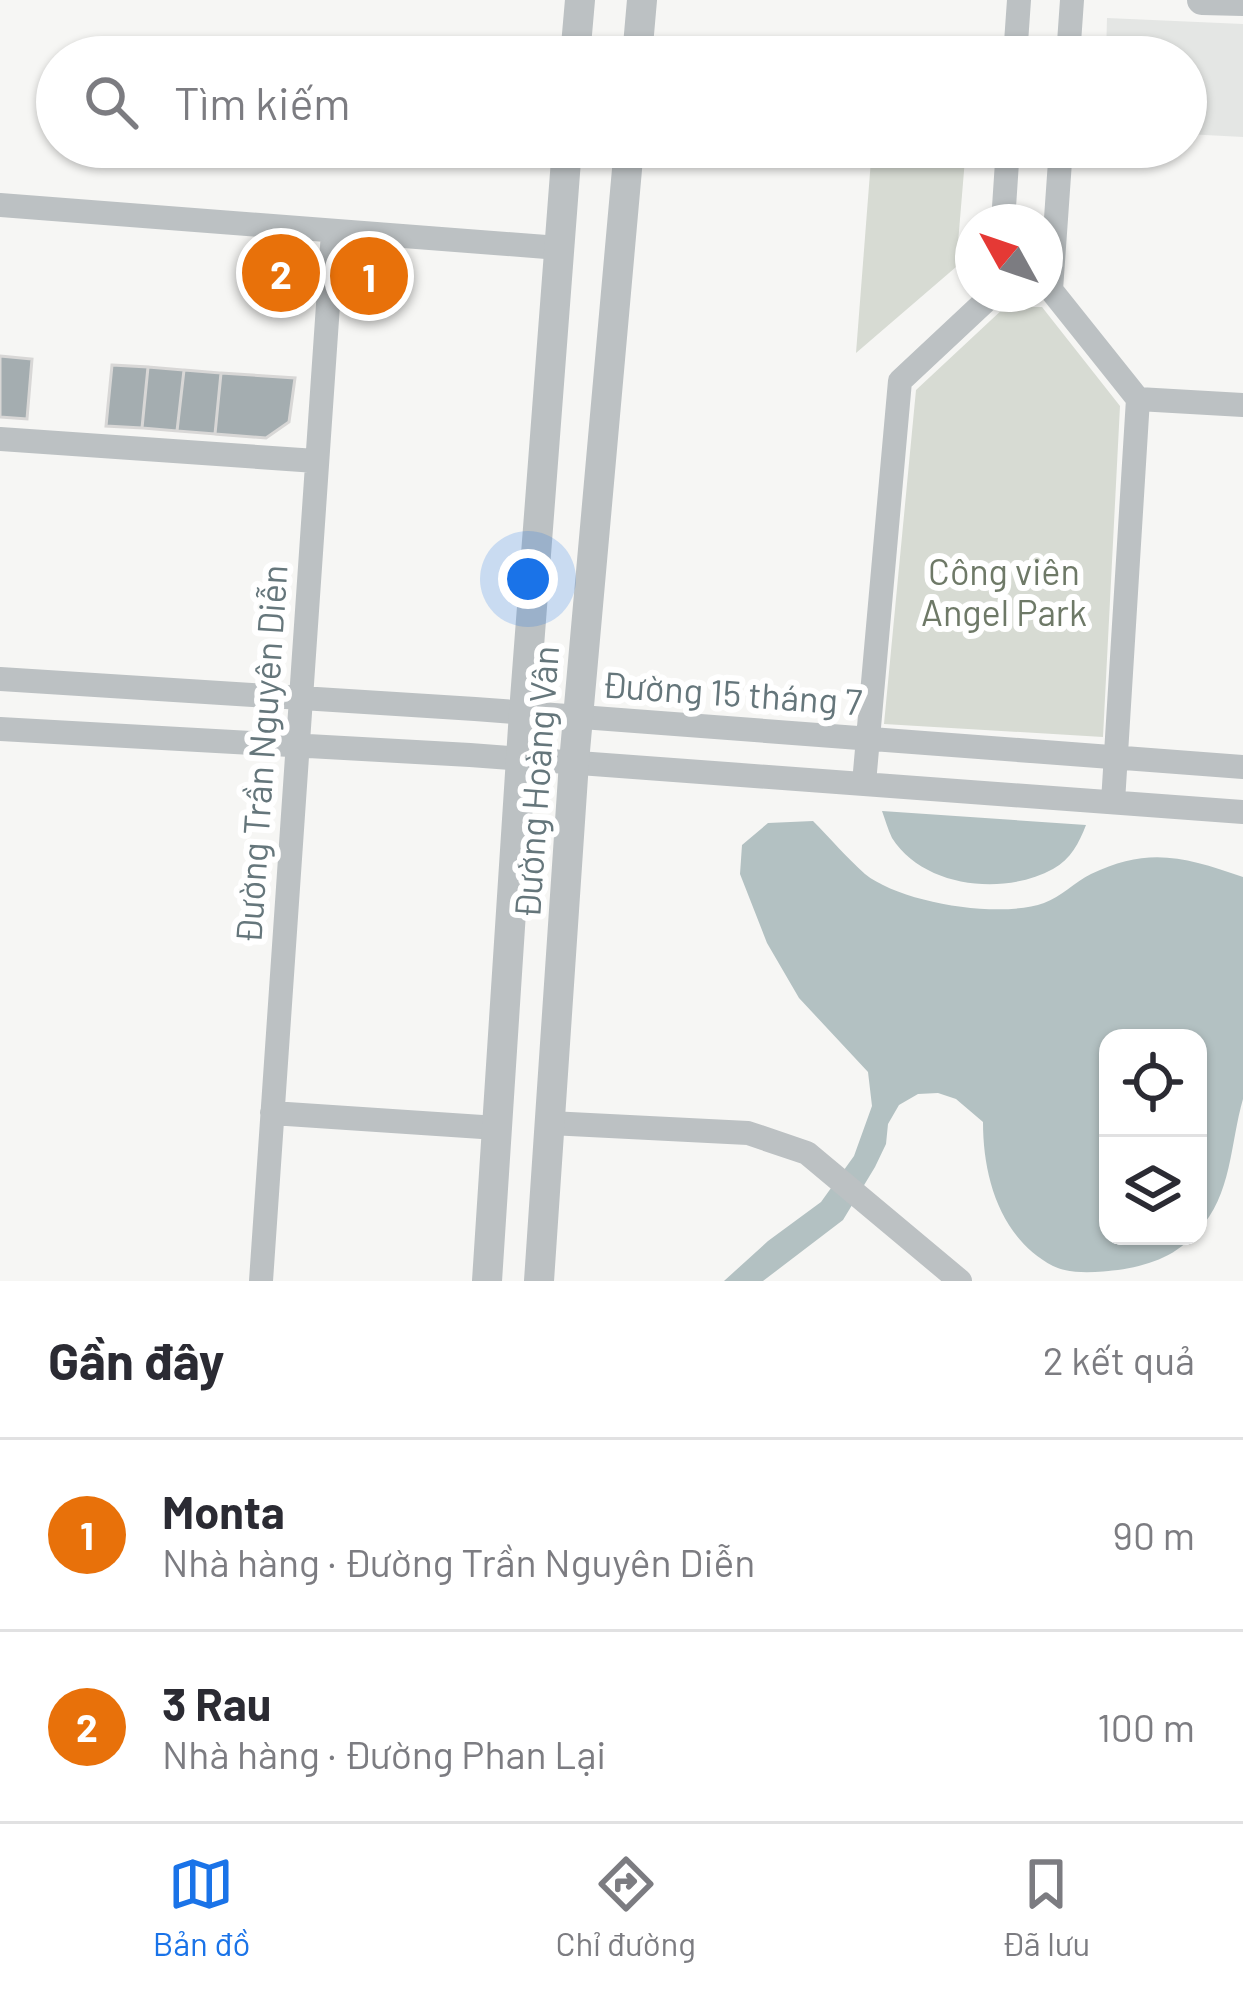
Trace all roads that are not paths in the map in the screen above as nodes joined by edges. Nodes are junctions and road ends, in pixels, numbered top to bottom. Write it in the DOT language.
graph roads {
  1 [pos="580,0"];
  2 [pos="642,0"];
  3 [pos="1019,0"];
  4 [pos="1072,0"];
  5 [pos="1202,0"];
  6 [pos="1243,2"];
  7 [pos="577,36"];
  8 [pos="639,36"];
  9 [pos="1016,36"];
  10 [pos="1069,36"];
  11 [pos="565,168"];
  12 [pos="627,168"];
  13 [pos="1007,168"];
  14 [pos="1059,168"];
  15 [pos="1004,204"];
  16 [pos="1056,204"];
  17 [pos="0,205"];
  18 [pos="333,232"];
  19 [pos="559,248"];
  20 [pos="1063,308"];
  21 [pos="974,312"];
  22 [pos="1138,399"];
  23 [pos="1243,405"];
  24 [pos="0,440"];
  25 [pos="316,461"];
  26 [pos="0,679"];
  27 [pos="299,698"];
  28 [pos="524,712"];
  29 [pos="578,716"];
  30 [pos="0,729"];
  31 [pos="870,739"];
  32 [pos="297,746"];
  33 [pos="1115,757"];
  34 [pos="521,759"];
  35 [pos="574,762"];
  36 [pos="1243,767"];
  37 [pos="865,784"];
  38 [pos="1113,802"];
  39 [pos="1243,812"];
  40 [pos="272,1113"];
  41 [pos="550,1123"];
  42 [pos="497,1128"];
  43 [pos="261,1281"];
  44 [pos="487,1281"];
  45 [pos="539,1281"];
  46 [pos="960,1281"];
  1 -- 7 [label="street"];
  2 -- 8 [label="street"];
  3 -- 9 [label="street"];
  4 -- 10 [label="street"];
  5 -- 6 [label="street"];
  11 -- 19 [label="street, Đường Hoàng Vân"];
  12 -- 29 [label="street, Đường Hoàng Vân"];
  13 -- 15 [label="street"];
  14 -- 16 [label="street"];
  17 -- 18 [label="street"];
  18 -- 19 [label="street"];
  18 -- 25 [label="street, Đường Trần Nguyên Diễn"];
  19 -- 28 [label="street, Đường Hoàng Vân"];
  20 -- 22 [label="street"];
  21 -- 31 [label="street"];
  22 -- 23 [label="street"];
  22 -- 33 [label="street"];
  24 -- 25 [label="street"];
  25 -- 27 [label="street, Đường Trần Nguyên Diễn"];
  26 -- 27 [label="street, Đường 15 tháng 7"];
  27 -- 28 [label="street, Đường 15 tháng 7"];
  27 -- 32 [label="street, Đường Trần Nguyên Diễn"];
  28 -- 29 [label="street, Đường 15 tháng 7"];
  28 -- 34 [label="street, Đường Hoàng Vân"];
  29 -- 31 [label="street, Đường 15 tháng 7"];
  29 -- 35 [label="street, Đường Hoàng Vân"];
  30 -- 32 [label="street"];
  31 -- 33 [label="street, Đường 15 tháng 7"];
  31 -- 37 [label="street"];
  32 -- 34 [label="street"];
  32 -- 40 [label="street, Đường Trần Nguyên Diễn"];
  33 -- 36 [label="street, Đường 15 tháng 7"];
  33 -- 38 [label="street"];
  34 -- 35 [label="street"];
  34 -- 42 [label="street, Đường Hoàng Vân"];
  35 -- 37 [label="street"];
  35 -- 41 [label="street, Đường Hoàng Vân"];
  37 -- 38 [label="street"];
  38 -- 39 [label="street"];
  40 -- 42 [label="street"];
  40 -- 43 [label="street, Đường Trần Nguyên Diễn"];
  41 -- 45 [label="street, Đường Hoàng Vân"];
  41 -- 46 [label="street"];
  42 -- 44 [label="street, Đường Hoàng Vân"];
}
